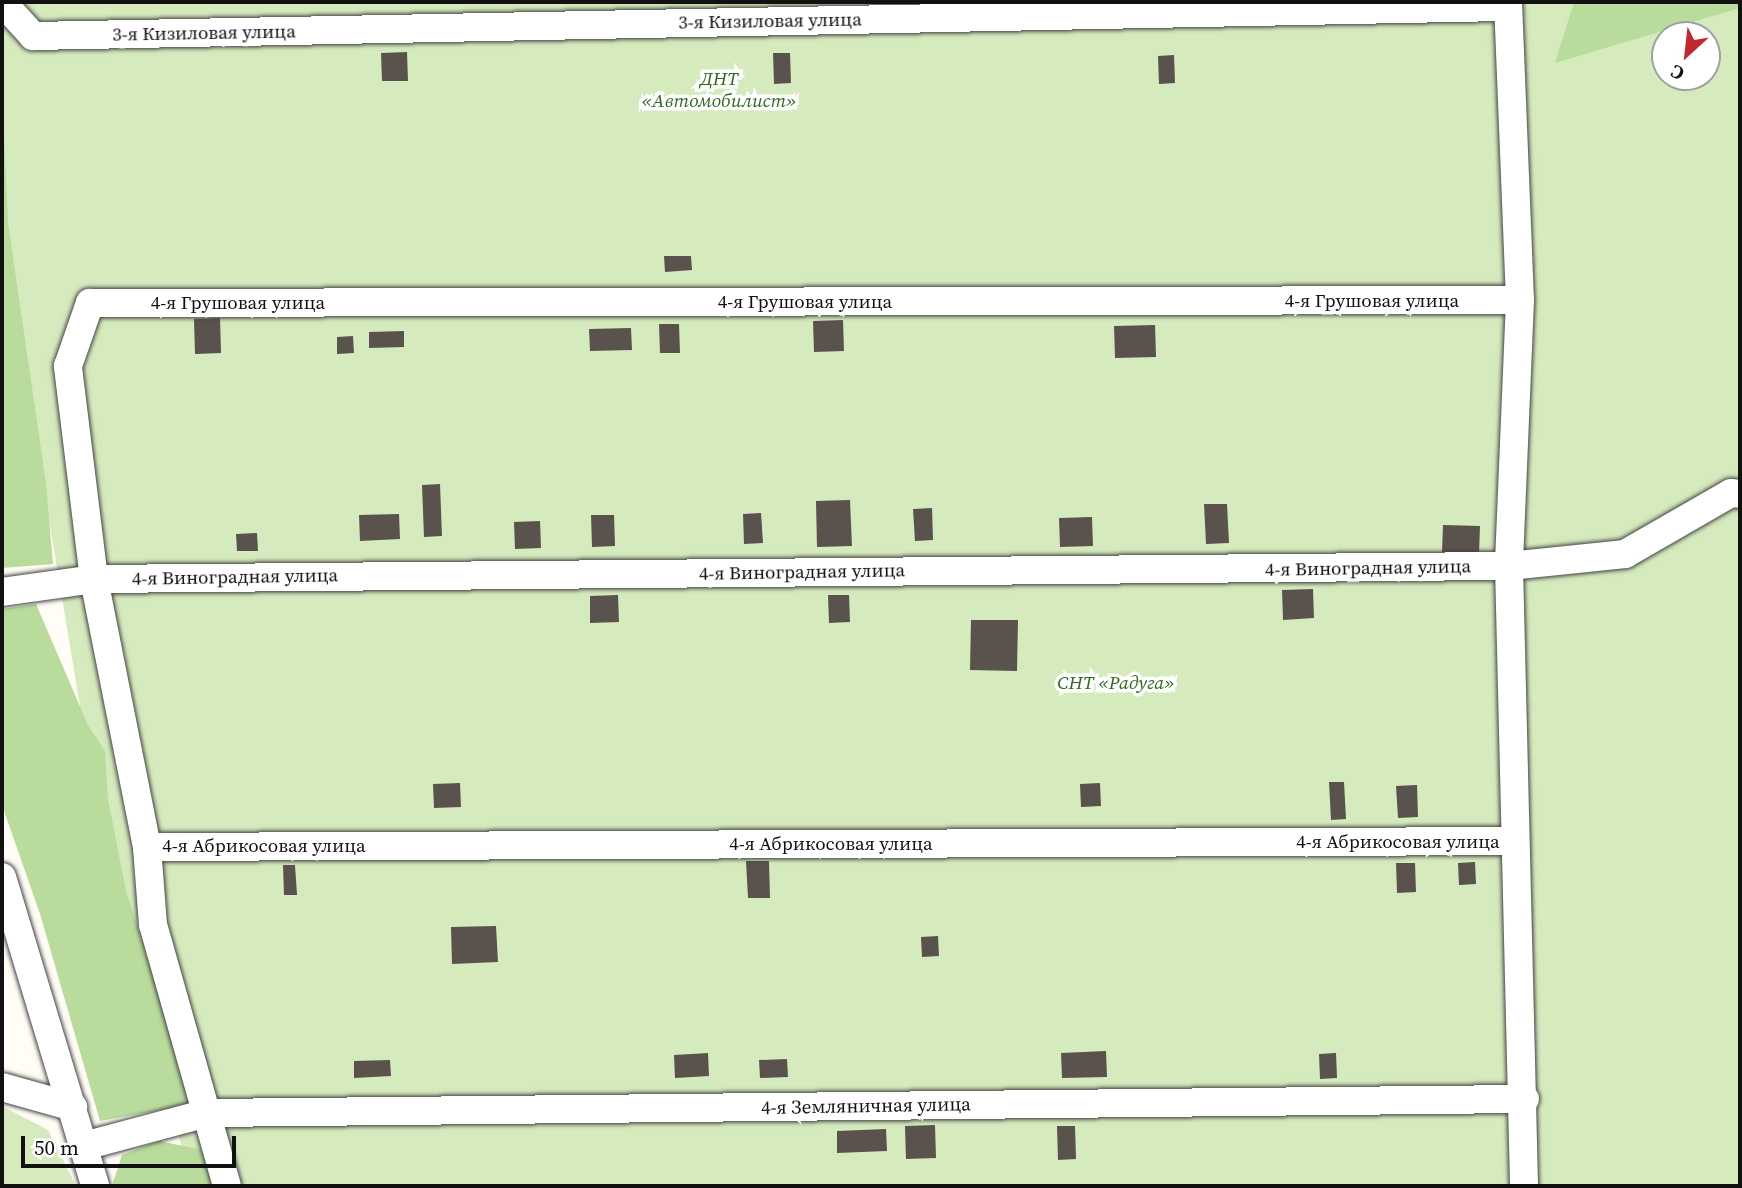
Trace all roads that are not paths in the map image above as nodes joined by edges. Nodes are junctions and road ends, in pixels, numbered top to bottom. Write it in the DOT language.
graph roads {
  1 [pos="2,2"];
  2 [pos="1508,4"];
  3 [pos="1520,300"];
  4 [pos="1740,494"];
  5 [pos="1509,566"];
  6 [pos="94,579"];
  7 [pos="2,592"];
  8 [pos="1515,841"];
  9 [pos="147,847"];
  10 [pos="2,877"];
  11 [pos="2,1087"];
  12 [pos="1525,1099"];
  13 [pos="73,1107"];
  14 [pos="206,1113"];
  15 [pos="84,1146"];
  16 [pos="95,1186"];
  17 [pos="227,1186"];
  18 [pos="1524,1186"];
  1 -- 2 [label="street, 3-я Кизиловая улица"];
  2 -- 3 [label="street"];
  3 -- 5 [label="street"];
  3 -- 6 [label="street, 4-я Грушовая улица"];
  4 -- 5 [label="street, 4-я Виноградная улица"];
  5 -- 6 [label="street, 4-я Виноградная улица"];
  5 -- 8 [label="street"];
  6 -- 7 [label="street, 4-я Виноградная улица"];
  6 -- 9 [label="street"];
  8 -- 9 [label="street, 4-я Абрикосовая улица"];
  8 -- 12 [label="street"];
  9 -- 14 [label="street"];
  10 -- 13 [label="street"];
  11 -- 13 [label="street"];
  12 -- 14 [label="street, 4-я Земляничная улица"];
  12 -- 18 [label="street"];
  13 -- 15 [label="street"];
  14 -- 15 [label="street, 4-я Земляничная улица"];
  14 -- 17 [label="street"];
  15 -- 16 [label="street"];
}
